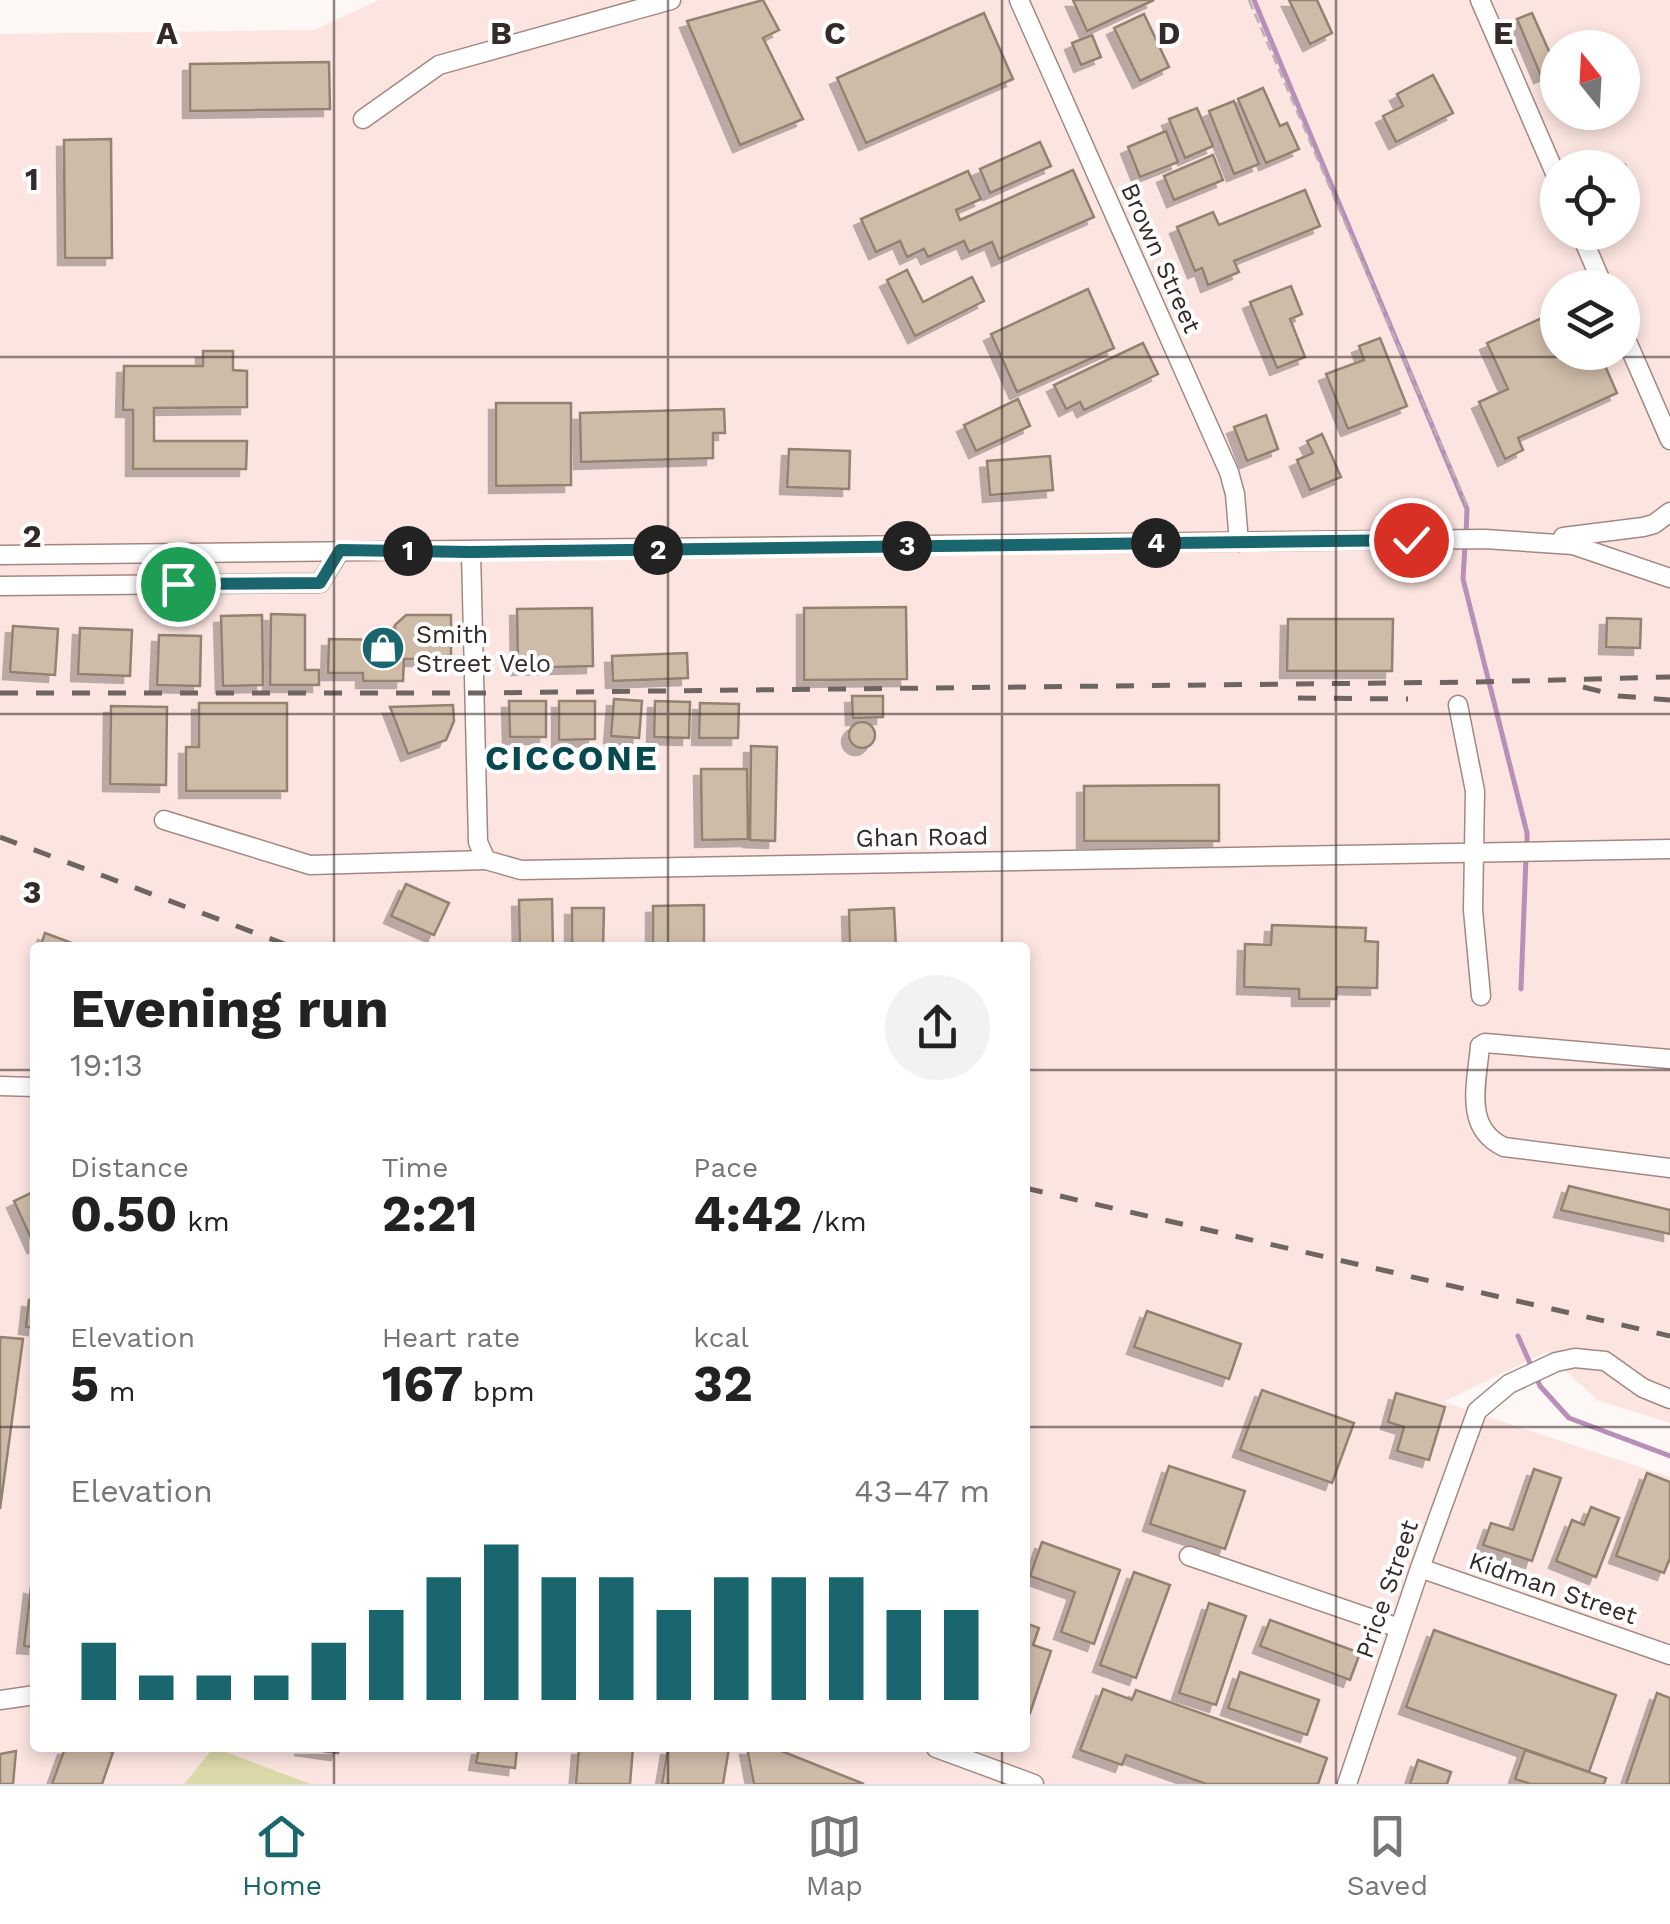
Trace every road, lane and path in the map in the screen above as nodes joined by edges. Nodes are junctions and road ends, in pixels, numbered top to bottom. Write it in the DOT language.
graph roads {
  1 [pos="671,0"];
  2 [pos="1019,0"];
  3 [pos="1248,0"];
  4 [pos="1480,0"];
  5 [pos="362,118"];
  6 [pos="1545,150"];
  7 [pos="1639,370"];
  8 [pos="1670,440"];
  9 [pos="1467,504"];
  10 [pos="1670,512"];
  11 [pos="1517,540"];
  12 [pos="1239,542"];
  13 [pos="340,550"];
  14 [pos="471,552"];
  15 [pos="0,555"];
  16 [pos="1670,578"];
  17 [pos="0,586"];
  18 [pos="1458,705"];
  19 [pos="164,820"];
  20 [pos="1670,849"];
  21 [pos="1471,852"];
  22 [pos="486,860"];
  23 [pos="1481,996"];
  24 [pos="1670,1059"];
  25 [pos="0,1086"];
  26 [pos="30,1087"];
  27 [pos="1670,1168"];
  28 [pos="1670,1398"];
  29 [pos="1189,1556"];
  30 [pos="1420,1568"];
  31 [pos="1399,1628"];
  32 [pos="1670,1655"];
  33 [pos="30,1695"];
  34 [pos="0,1700"];
  35 [pos="947,1752"];
  36 [pos="1034,1784"];
  37 [pos="1346,1784"];
  1 -- 5 [label="street"];
  2 -- 12 [label="street, Brown Street"];
  3 -- 9 [label="path"];
  4 -- 6 [label="street"];
  7 -- 8 [label="street"];
  10 -- 11 [label="street"];
  11 -- 12 [label="street"];
  11 -- 16 [label="street"];
  12 -- 14 [label="street"];
  13 -- 14 [label="street"];
  13 -- 15 [label="street"];
  13 -- 17 [label="street"];
  14 -- 22 [label="street"];
  18 -- 21 [label="street"];
  19 -- 22 [label="street, Ghan Road"];
  20 -- 21 [label="street, Ghan Road"];
  21 -- 22 [label="street, Ghan Road"];
  21 -- 23 [label="street"];
  24 -- 27 [label="street"];
  25 -- 26 [label="street"];
  28 -- 30 [label="street, Price Street"];
  29 -- 31 [label="street"];
  30 -- 31 [label="street, Price Street"];
  30 -- 32 [label="street, Kidman Street"];
  31 -- 37 [label="street, Price Street"];
  33 -- 34 [label="street"];
  35 -- 36 [label="street"];
}
